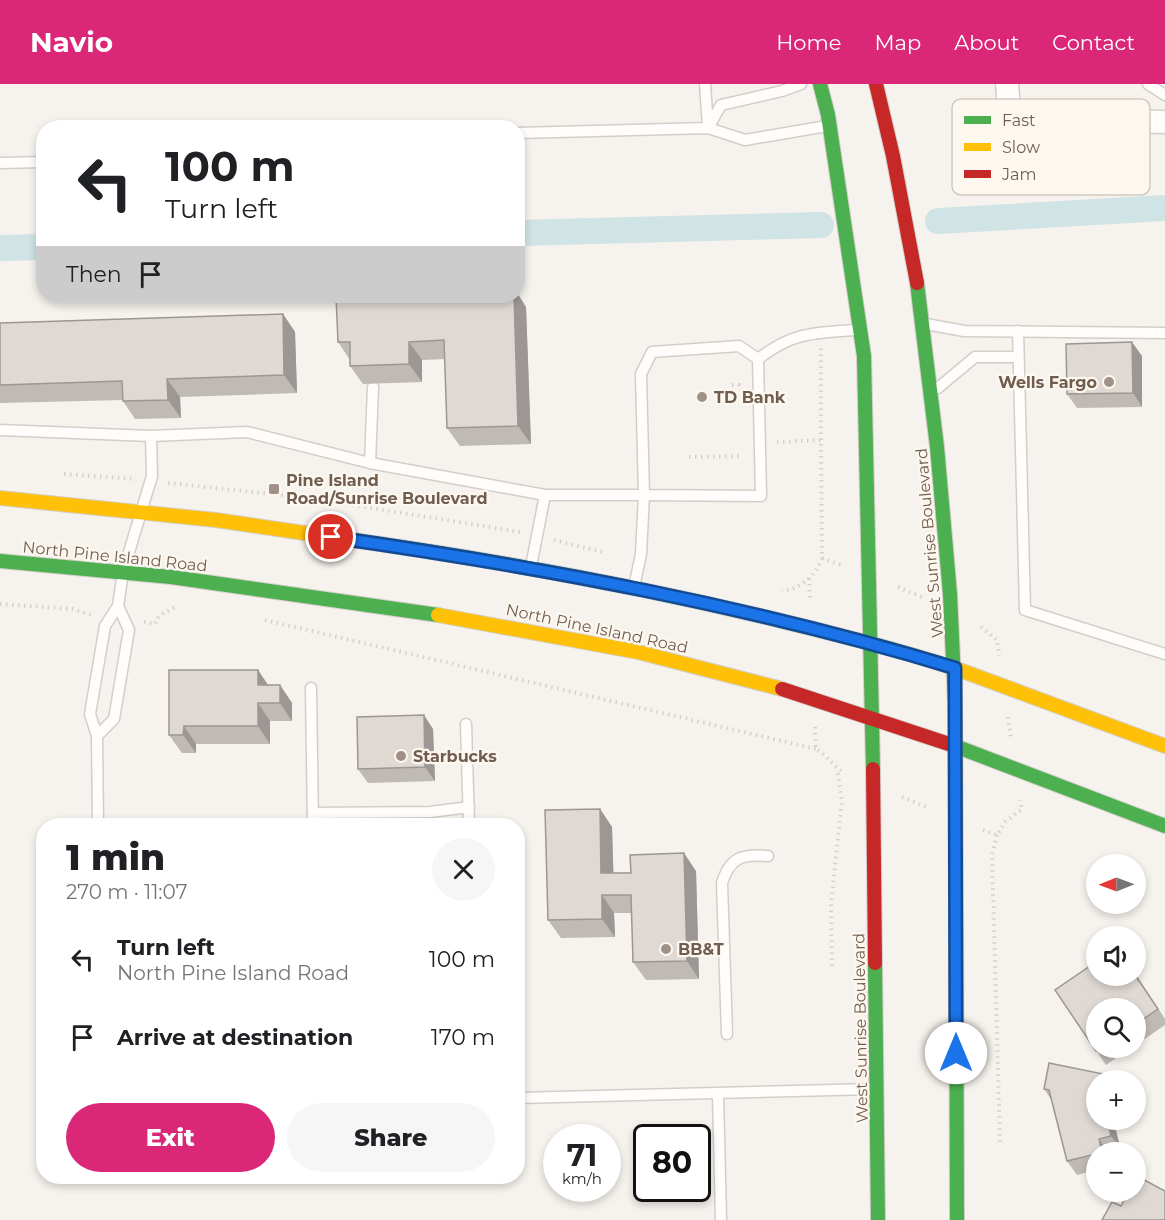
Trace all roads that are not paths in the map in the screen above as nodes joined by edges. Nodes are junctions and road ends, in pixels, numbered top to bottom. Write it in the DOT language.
graph roads {
  1 [pos="705,84"];
  2 [pos="801,84"];
  3 [pos="820,84"];
  4 [pos="876,84"];
  5 [pos="1007,84"];
  6 [pos="1148,84"];
  7 [pos="1165,95"];
  8 [pos="1008,99"];
  9 [pos="1150,122"];
  10 [pos="1165,123"];
  11 [pos="830,125"];
  12 [pos="708,128"];
  13 [pos="525,132"];
  14 [pos="36,162"];
  15 [pos="0,163"];
  16 [pos="924,323"];
  17 [pos="861,330"];
  18 [pos="1018,331"];
  19 [pos="1165,333"];
  20 [pos="1017,357"];
  21 [pos="758,359"];
  22 [pos="373,387"];
  23 [pos="933,393"];
  24 [pos="0,430"];
  25 [pos="151,436"];
  26 [pos="370,463"];
  27 [pos="545,495"];
  28 [pos="644,495"];
  29 [pos="0,498"];
  30 [pos="141,514"];
  31 [pos="0,561"];
  32 [pos="531,569"];
  33 [pos="123,572"];
  34 [pos="634,589"];
  35 [pos="118,606"];
  36 [pos="872,642"];
  37 [pos="1165,654"];
  38 [pos="955,668"];
  39 [pos="311,688"];
  40 [pos="872,719"];
  41 [pos="466,724"];
  42 [pos="97,736"];
  43 [pos="1165,746"];
  44 [pos="955,748"];
  45 [pos="469,807"];
  46 [pos="313,813"];
  47 [pos="98,818"];
  48 [pos="313,818"];
  49 [pos="469,818"];
  50 [pos="1165,826"];
  51 [pos="768,856"];
  52 [pos="727,1034"];
  53 [pos="877,1089"];
  54 [pos="718,1094"];
  55 [pos="525,1098"];
  56 [pos="721,1220"];
  57 [pos="878,1220"];
  58 [pos="957,1220"];
  1 -- 12 [label="lane"];
  2 -- 12 [label="lane"];
  3 -- 11 [label="main road, West Sunrise Boulevard"];
  4 -- 16 [label="main road, West Sunrise Boulevard"];
  5 -- 8 [label="street"];
  6 -- 7 [label="lane"];
  9 -- 10 [label="street"];
  11 -- 12 [label="lane"];
  11 -- 17 [label="main road, West Sunrise Boulevard"];
  12 -- 13 [label="lane"];
  14 -- 15 [label="lane"];
  16 -- 18 [label="lane"];
  16 -- 23 [label="main road, West Sunrise Boulevard"];
  17 -- 21 [label="lane"];
  17 -- 36 [label="main road, West Sunrise Boulevard"];
  18 -- 19 [label="lane"];
  18 -- 20 [label="lane"];
  20 -- 23 [label="lane"];
  20 -- 37 [label="lane"];
  21 -- 28 [label="lane"];
  21 -- 28 [label="lane"];
  22 -- 26 [label="lane"];
  23 -- 38 [label="main road, West Sunrise Boulevard"];
  24 -- 25 [label="lane"];
  25 -- 26 [label="lane"];
  25 -- 30 [label="lane"];
  26 -- 27 [label="lane"];
  27 -- 28 [label="lane"];
  27 -- 32 [label="lane"];
  28 -- 34 [label="lane"];
  29 -- 30 [label="main road"];
  30 -- 32 [label="main road"];
  30 -- 33 [label="lane"];
  31 -- 33 [label="main road, North Pine Island Road"];
  32 -- 34 [label="main road"];
  33 -- 35 [label="lane"];
  33 -- 40 [label="main road, North Pine Island Road"];
  34 -- 36 [label="main road"];
  35 -- 42 [label="lane"];
  35 -- 42 [label="lane"];
  36 -- 38 [label="main road"];
  36 -- 40 [label="main road, West Sunrise Boulevard"];
  38 -- 43 [label="main road"];
  38 -- 44 [label="main road, West Sunrise Boulevard"];
  39 -- 46 [label="lane"];
  40 -- 44 [label="main road, North Pine Island Road"];
  40 -- 53 [label="main road, West Sunrise Boulevard"];
  41 -- 45 [label="lane"];
  42 -- 47 [label="lane"];
  44 -- 50 [label="main road, North Pine Island Road"];
  44 -- 58 [label="main road, West Sunrise Boulevard"];
  45 -- 46 [label="lane"];
  45 -- 49 [label="lane"];
  46 -- 48 [label="lane"];
  51 -- 52 [label="lane"];
  53 -- 54 [label="lane"];
  53 -- 57 [label="main road, West Sunrise Boulevard"];
  54 -- 55 [label="lane"];
  54 -- 56 [label="lane"];
}
